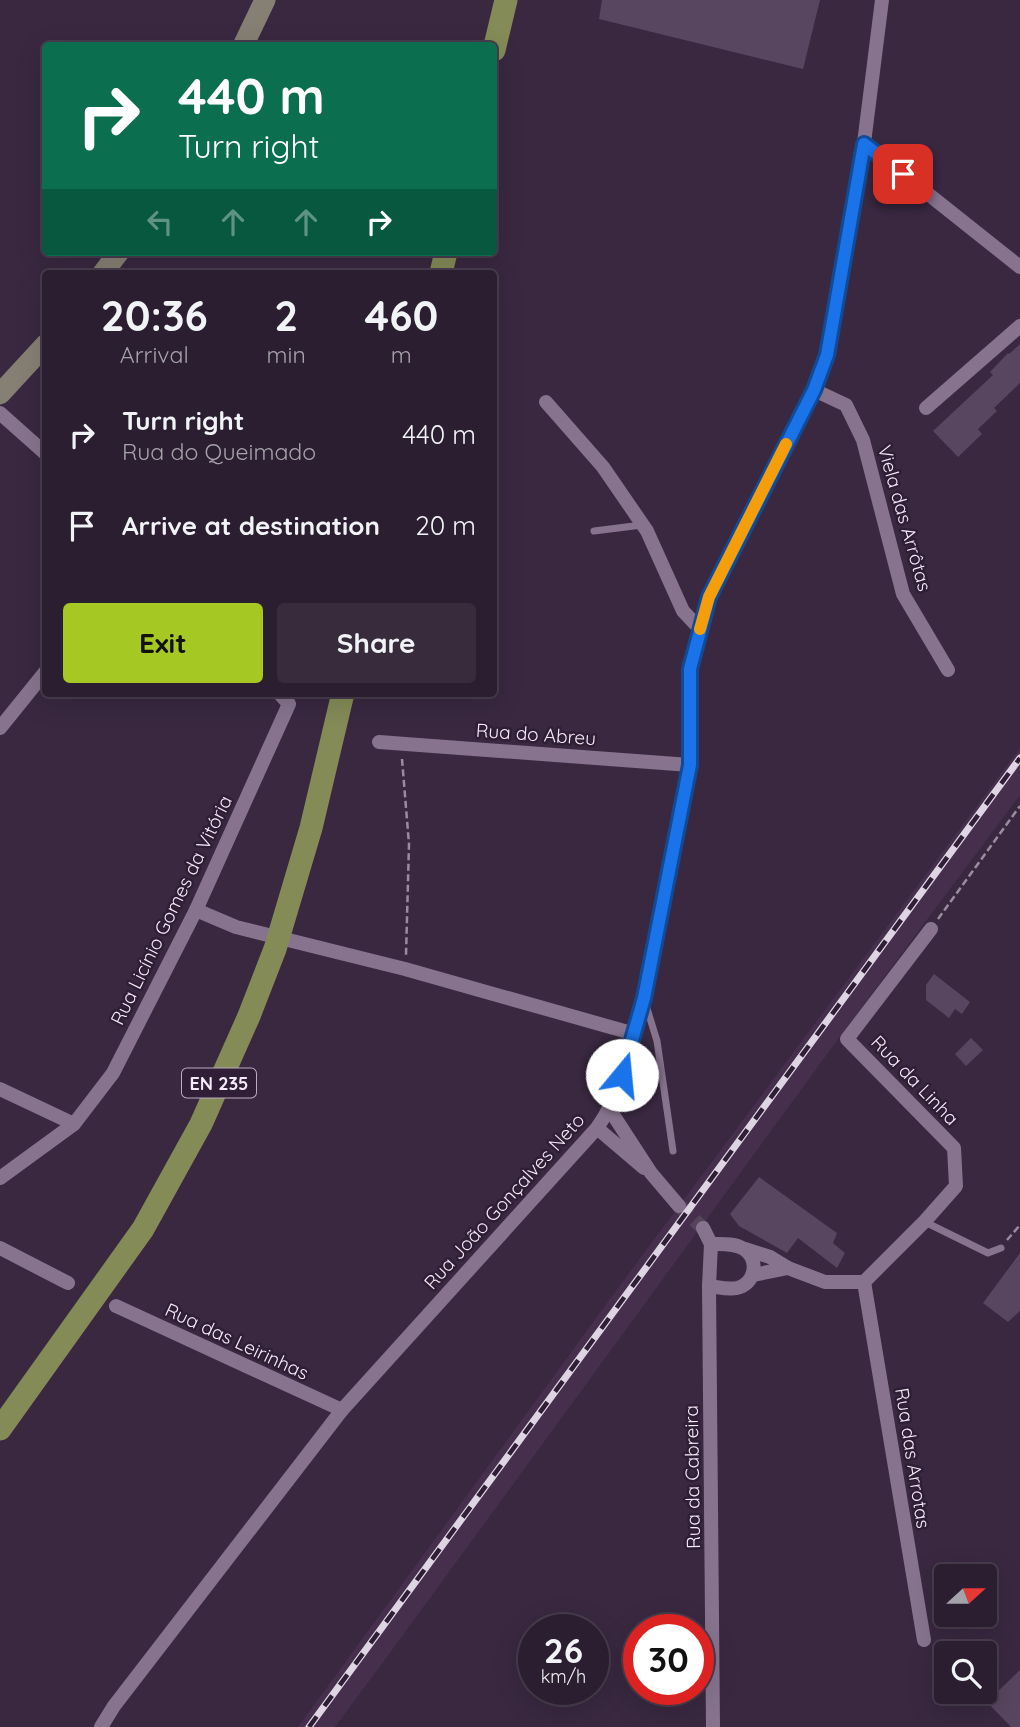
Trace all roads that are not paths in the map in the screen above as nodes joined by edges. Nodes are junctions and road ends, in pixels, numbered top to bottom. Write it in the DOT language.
graph roads {
  1 [pos="265,0"];
  2 [pos="506,0"];
  3 [pos="883,0"];
  4 [pos="245,42"];
  5 [pos="496,42"];
  6 [pos="864,144"];
  7 [pos="116,256"];
  8 [pos="1020,267"];
  9 [pos="105,270"];
  10 [pos="1020,326"];
  11 [pos="42,348"];
  12 [pos="814,390"];
  13 [pos="0,394"];
  14 [pos="546,402"];
  15 [pos="926,408"];
  16 [pos="0,413"];
  17 [pos="42,450"];
  18 [pos="643,525"];
  19 [pos="594,531"];
  20 [pos="700,629"];
  21 [pos="948,670"];
  22 [pos="42,676"];
  23 [pos="342,697"];
  24 [pos="284,698"];
  25 [pos="0,727"];
  26 [pos="379,741"];
  27 [pos="690,765"];
  28 [pos="196,910"];
  29 [pos="930,929"];
  30 [pos="644,998"];
  31 [pos="635,1034"];
  32 [pos="0,1089"];
  33 [pos="610,1110"];
  34 [pos="74,1124"];
  35 [pos="597,1128"];
  36 [pos="673,1151"];
  37 [pos="651,1173"];
  38 [pos="0,1178"];
  39 [pos="679,1206"];
  40 [pos="925,1222"];
  41 [pos="702,1228"];
  42 [pos="711,1244"];
  43 [pos="0,1248"];
  44 [pos="1001,1248"];
  45 [pos="745,1249"];
  46 [pos="788,1268"];
  47 [pos="753,1275"];
  48 [pos="864,1282"];
  49 [pos="68,1283"];
  50 [pos="709,1286"];
  51 [pos="116,1306"];
  52 [pos="342,1410"];
  53 [pos="0,1429"];
  54 [pos="924,1640"];
  55 [pos="101,1727"];
  56 [pos="713,1727"];
  1 -- 4 [label="main road"];
  2 -- 5 [label="main road"];
  3 -- 6 [label="street, Rua João Gonçalves Neto"];
  6 -- 8 [label="street"];
  6 -- 12 [label="street, Rua João Gonçalves Neto"];
  7 -- 9 [label="main road"];
  10 -- 15 [label="street"];
  11 -- 13 [label="main road"];
  12 -- 20 [label="street, Rua João Gonçalves Neto"];
  12 -- 21 [label="street, Viela das Arrôtas"];
  14 -- 18 [label="street"];
  16 -- 17 [label="street"];
  18 -- 19 [label="lane"];
  18 -- 20 [label="street"];
  20 -- 27 [label="street, Rua João Gonçalves Neto"];
  22 -- 25 [label="street"];
  23 -- 53 [label="main road, EN 235"];
  24 -- 28 [label="street, Rua Licínio Gomes da Vitória"];
  26 -- 27 [label="street, Rua do Abreu"];
  27 -- 30 [label="street, Rua João Gonçalves Neto"];
  28 -- 31 [label="street"];
  28 -- 34 [label="street, Rua Licínio Gomes da Vitória"];
  29 -- 40 [label="street, Rua da Linha"];
  30 -- 31 [label="street, Rua João Gonçalves Neto"];
  30 -- 36 [label="lane"];
  31 -- 33 [label="street, Rua João Gonçalves Neto"];
  32 -- 34 [label="street"];
  33 -- 35 [label="street, Rua João Gonçalves Neto"];
  33 -- 37 [label="street"];
  34 -- 38 [label="street, Rua Licínio Gomes da Vitória"];
  35 -- 37 [label="street"];
  35 -- 52 [label="street, Rua João Gonçalves Neto"];
  37 -- 39 [label="street"];
  40 -- 44 [label="lane"];
  40 -- 48 [label="street, Rua da Linha"];
  41 -- 42 [label="street"];
  42 -- 45 [label="street"];
  42 -- 50 [label="street, Rua da Cabreira"];
  43 -- 49 [label="street"];
  45 -- 46 [label="street"];
  45 -- 47 [label="street"];
  46 -- 47 [label="street"];
  46 -- 48 [label="street"];
  47 -- 50 [label="street"];
  48 -- 54 [label="street, Rua das Arrotas"];
  50 -- 56 [label="street, Rua da Cabreira"];
  51 -- 52 [label="street, Rua das Leirinhas"];
  52 -- 55 [label="street, Rua João Gonçalves Neto"];
}
